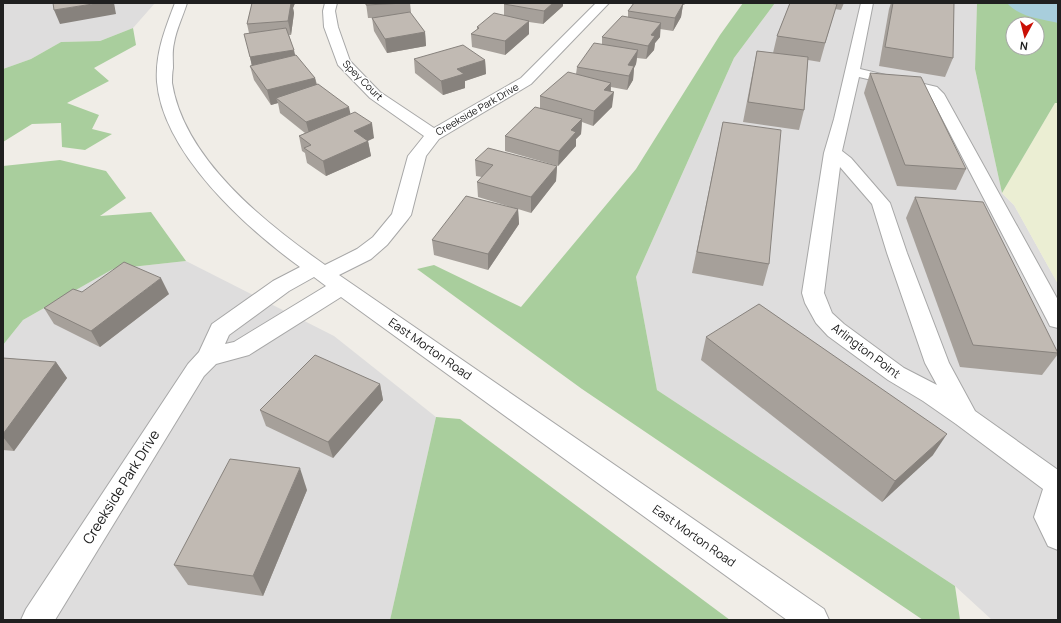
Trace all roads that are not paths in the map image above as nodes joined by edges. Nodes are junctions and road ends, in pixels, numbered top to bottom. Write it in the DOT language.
graph roads {
  1 [pos="181,3"];
  2 [pos="332,3"];
  3 [pos="603,3"];
  4 [pos="867,3"];
  5 [pos="852,71"];
  6 [pos="433,135"];
  7 [pos="833,153"];
  8 [pos="327,277"];
  9 [pos="1058,320"];
  10 [pos="208,357"];
  11 [pos="965,417"];
  12 [pos="1058,485"];
  13 [pos="1058,537"];
  14 [pos="38,620"];
  15 [pos="813,620"];
  1 -- 8 [label="street, East Morton Road"];
  2 -- 6 [label="street, Spey Court"];
  3 -- 6 [label="street, Creekside Park Drive"];
  4 -- 5 [label="street, Arlington Point"];
  5 -- 7 [label="street, Arlington Point"];
  5 -- 9 [label="street"];
  6 -- 8 [label="street, Creekside Park Drive"];
  7 -- 11 [label="street"];
  7 -- 11 [label="street, Arlington Point"];
  8 -- 10 [label="street, Creekside Park Drive"];
  8 -- 10 [label="street, Creekside Park Drive"];
  8 -- 15 [label="street, East Morton Road"];
  10 -- 14 [label="street, Creekside Park Drive"];
  11 -- 12 [label="street, Arlington Point"];
  12 -- 13 [label="street, Arlington Point"];
}
